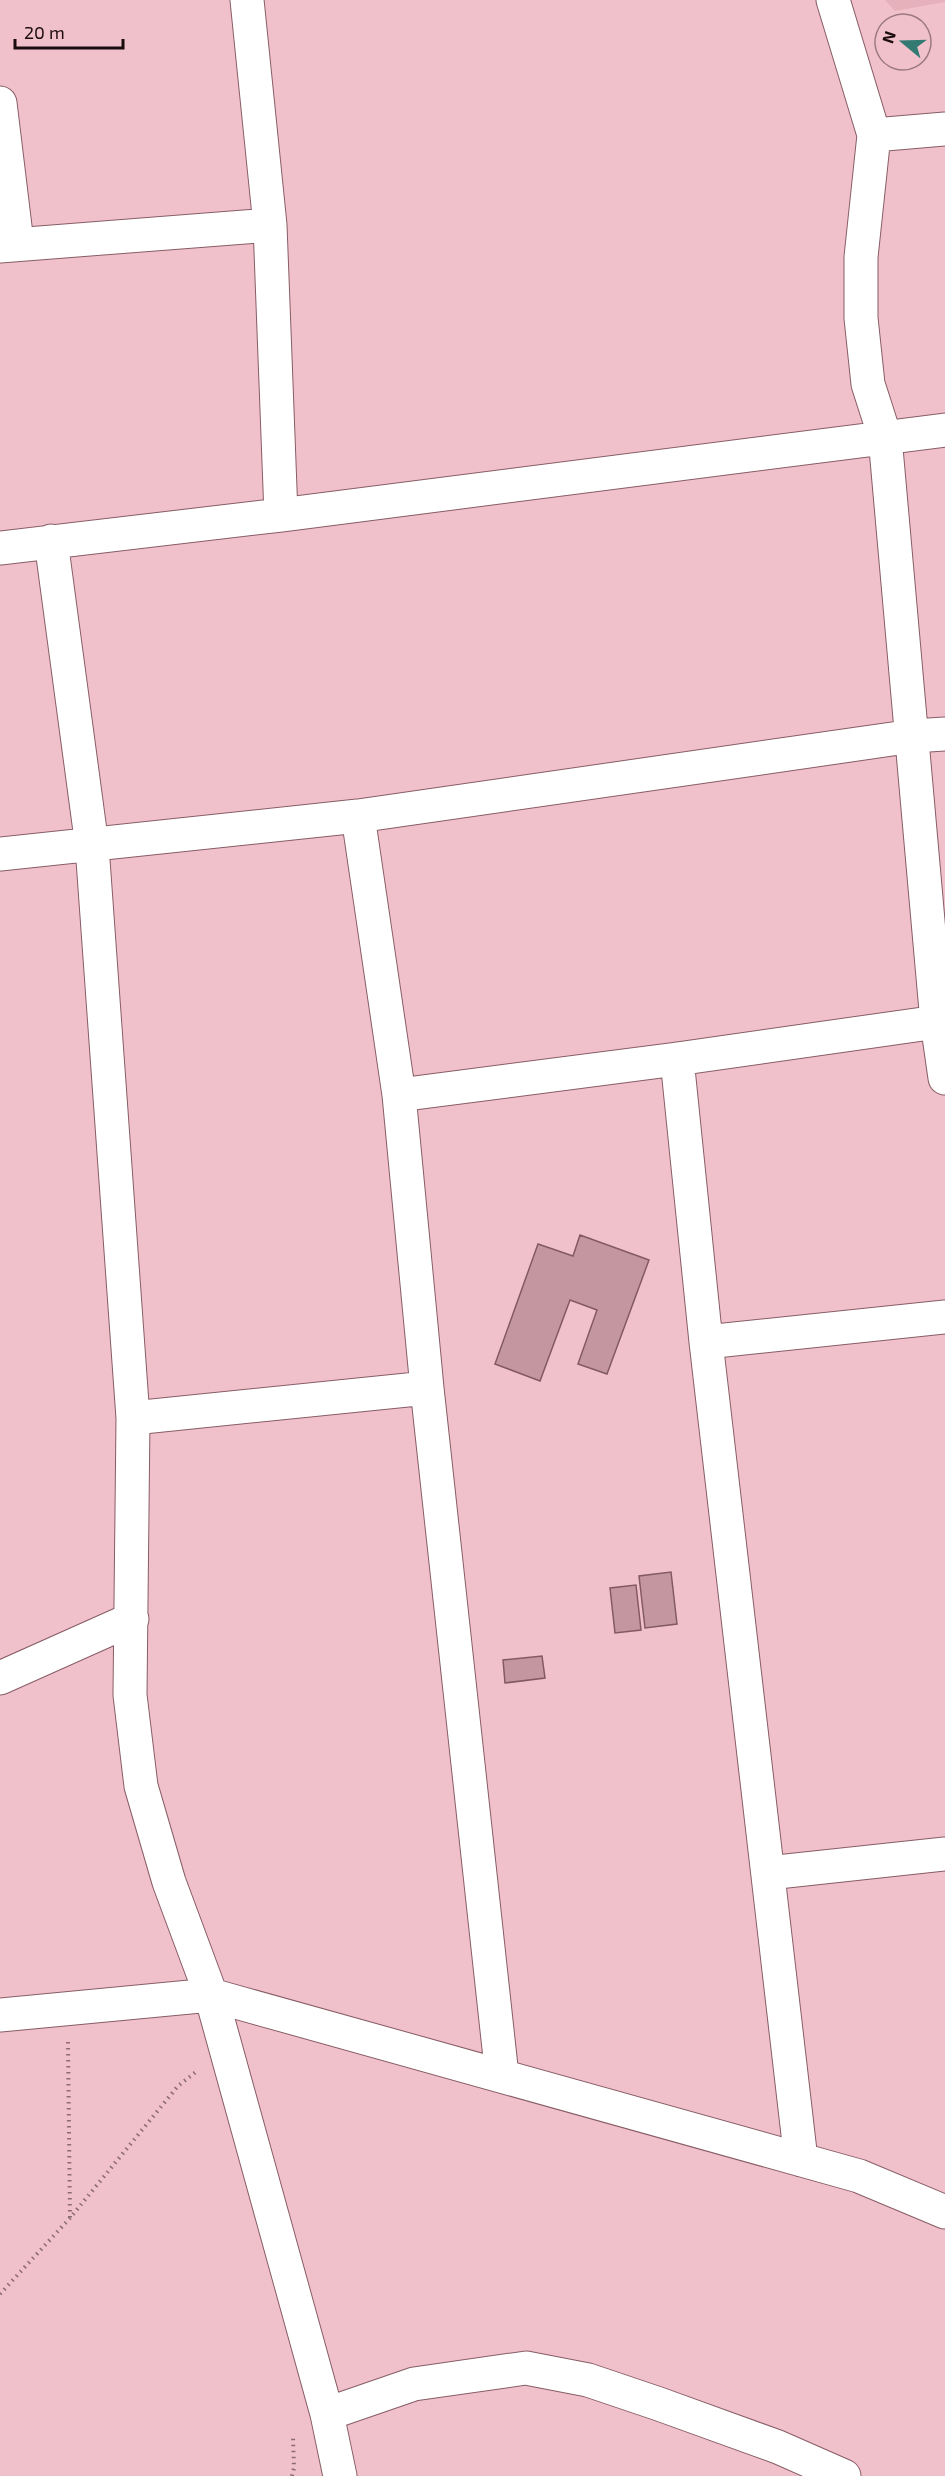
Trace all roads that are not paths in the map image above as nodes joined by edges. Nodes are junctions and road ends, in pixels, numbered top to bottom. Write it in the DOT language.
graph roads {
  1 [pos="247,0"];
  2 [pos="833,0"];
  3 [pos="0,103"];
  4 [pos="945,129"];
  5 [pos="874,135"];
  6 [pos="270,225"];
  7 [pos="9,245"];
  8 [pos="945,430"];
  9 [pos="885,437"];
  10 [pos="281,515"];
  11 [pos="51,541"];
  12 [pos="0,548"];
  13 [pos="945,734"];
  14 [pos="913,736"];
  15 [pos="358,816"];
  16 [pos="92,846"];
  17 [pos="0,854"];
  18 [pos="938,1022"];
  19 [pos="677,1059"];
  20 [pos="945,1078"];
  21 [pos="399,1095"];
  22 [pos="945,1317"];
  23 [pos="706,1341"];
  24 [pos="427,1388"];
  25 [pos="133,1418"];
  26 [pos="132,1619"];
  27 [pos="0,1678"];
  28 [pos="945,1854"];
  29 [pos="768,1874"];
  30 [pos="211,1995"];
  31 [pos="0,2015"];
  32 [pos="502,2076"];
  33 [pos="801,2160"];
  34 [pos="945,2212"];
  35 [pos="327,2414"];
  36 [pos="340,2476"];
  37 [pos="844,2476"];
  1 -- 6 [label="street"];
  2 -- 5 [label="street"];
  3 -- 7 [label="street"];
  4 -- 5 [label="street"];
  5 -- 9 [label="street"];
  6 -- 7 [label="street"];
  6 -- 10 [label="street"];
  8 -- 9 [label="street"];
  9 -- 10 [label="street"];
  9 -- 14 [label="street"];
  10 -- 11 [label="street"];
  11 -- 12 [label="street"];
  11 -- 16 [label="street"];
  13 -- 14 [label="street"];
  14 -- 15 [label="street"];
  14 -- 18 [label="street"];
  15 -- 16 [label="street"];
  15 -- 21 [label="street"];
  16 -- 17 [label="street"];
  16 -- 25 [label="street"];
  18 -- 19 [label="street"];
  18 -- 20 [label="street"];
  19 -- 21 [label="street"];
  19 -- 23 [label="street"];
  21 -- 24 [label="street"];
  22 -- 23 [label="street"];
  23 -- 29 [label="street"];
  24 -- 25 [label="street"];
  24 -- 32 [label="street"];
  25 -- 26 [label="street"];
  26 -- 27 [label="street"];
  26 -- 30 [label="street"];
  28 -- 29 [label="street"];
  29 -- 33 [label="street"];
  30 -- 31 [label="street"];
  30 -- 32 [label="street"];
  30 -- 35 [label="street"];
  32 -- 33 [label="street"];
  33 -- 34 [label="street"];
  35 -- 36 [label="street"];
  35 -- 37 [label="street"];
}
